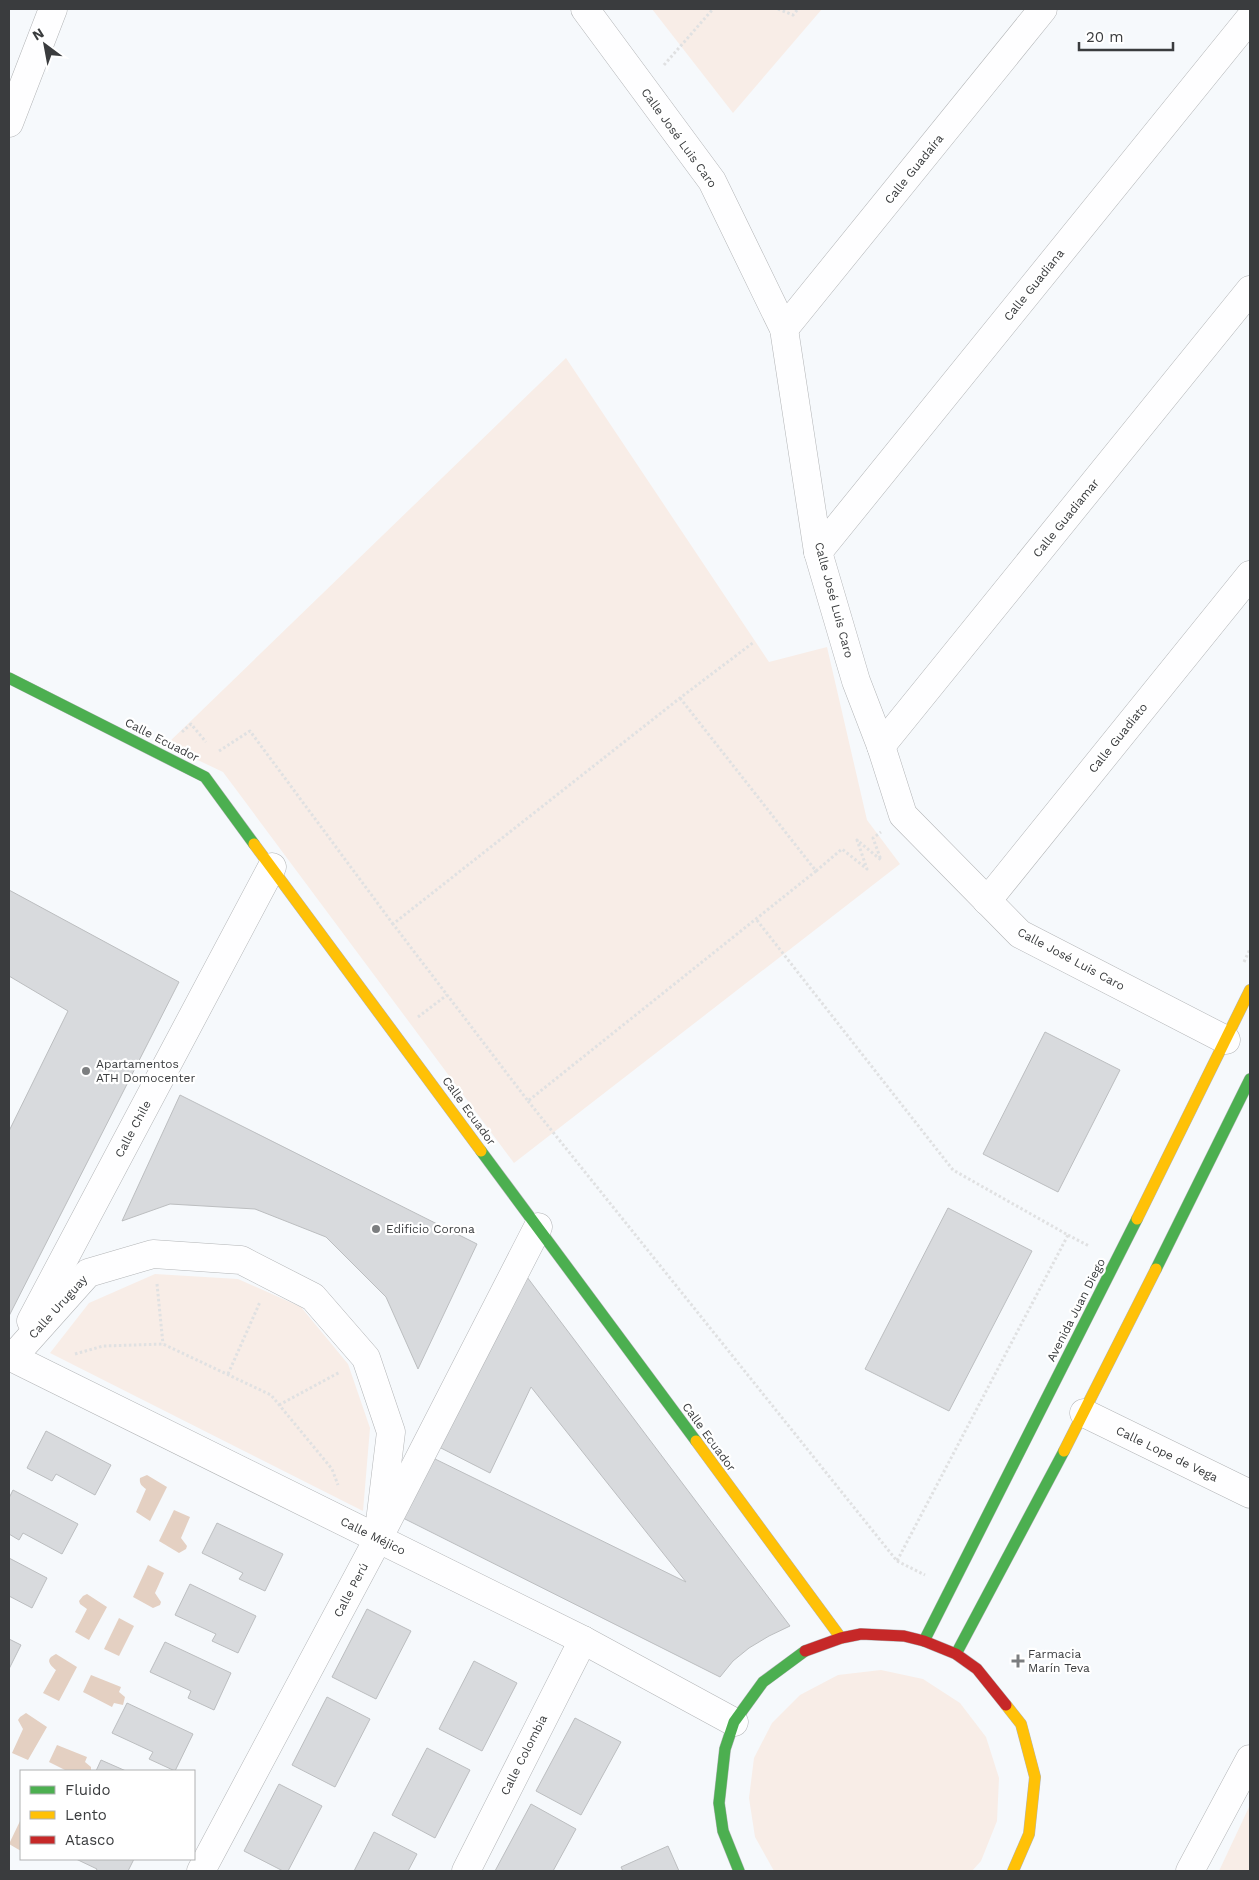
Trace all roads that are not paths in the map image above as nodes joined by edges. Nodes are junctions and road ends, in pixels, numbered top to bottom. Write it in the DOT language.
graph roads {
  1 [pos="53,9"];
  2 [pos="584,9"];
  3 [pos="1043,9"];
  4 [pos="1250,18"];
  5 [pos="9,123"];
  6 [pos="1250,290"];
  7 [pos="784,329"];
  8 [pos="818,552"];
  9 [pos="1250,575"];
  10 [pos="9,678"];
  11 [pos="881,746"];
  12 [pos="272,868"];
  13 [pos="987,901"];
  14 [pos="1250,990"];
  15 [pos="1226,1040"];
  16 [pos="1250,1079"];
  17 [pos="538,1227"];
  18 [pos="10,1359"];
  19 [pos="1084,1413"];
  20 [pos="1250,1494"];
  21 [pos="378,1539"];
  22 [pos="841,1638"];
  23 [pos="583,1640"];
  24 [pos="924,1641"];
  25 [pos="956,1654"];
  26 [pos="734,1722"];
  27 [pos="1250,1759"];
  28 [pos="201,1871"];
  29 [pos="466,1871"];
  30 [pos="739,1871"];
  31 [pos="1013,1871"];
  32 [pos="1190,1871"];
  1 -- 5 [label="street"];
  2 -- 7 [label="street, Calle José Luis Caro"];
  3 -- 7 [label="street, Calle Guadaíra"];
  4 -- 8 [label="street, Calle Guadiana"];
  6 -- 11 [label="street, Calle Guadiamar"];
  7 -- 8 [label="street, Calle José Luis Caro"];
  8 -- 11 [label="street, Calle José Luis Caro"];
  9 -- 13 [label="street, Calle Guadiato"];
  10 -- 12 [label="street, Calle Ecuador"];
  11 -- 13 [label="street, Calle José Luis Caro"];
  12 -- 17 [label="street, Calle Ecuador"];
  12 -- 18 [label="street, Calle Chile"];
  13 -- 15 [label="street, Calle José Luis Caro"];
  14 -- 15 [label="street, Avenida Juan Diego"];
  15 -- 24 [label="street, Avenida Juan Diego"];
  16 -- 19 [label="street"];
  17 -- 21 [label="street, Calle Perú"];
  17 -- 22 [label="street, Calle Ecuador"];
  18 -- 21 [label="street, Calle Méjico"];
  18 -- 21 [label="street, Calle Uruguay"];
  19 -- 20 [label="street, Calle Lope de Vega"];
  19 -- 25 [label="street"];
  21 -- 23 [label="street, Calle Méjico"];
  21 -- 28 [label="street, Calle Perú"];
  22 -- 24 [label="street"];
  22 -- 26 [label="street"];
  23 -- 26 [label="street, Calle Méjico"];
  23 -- 29 [label="street, Calle Colombia"];
  24 -- 25 [label="street"];
  25 -- 31 [label="street"];
  26 -- 30 [label="street"];
  27 -- 32 [label="street"];
}
